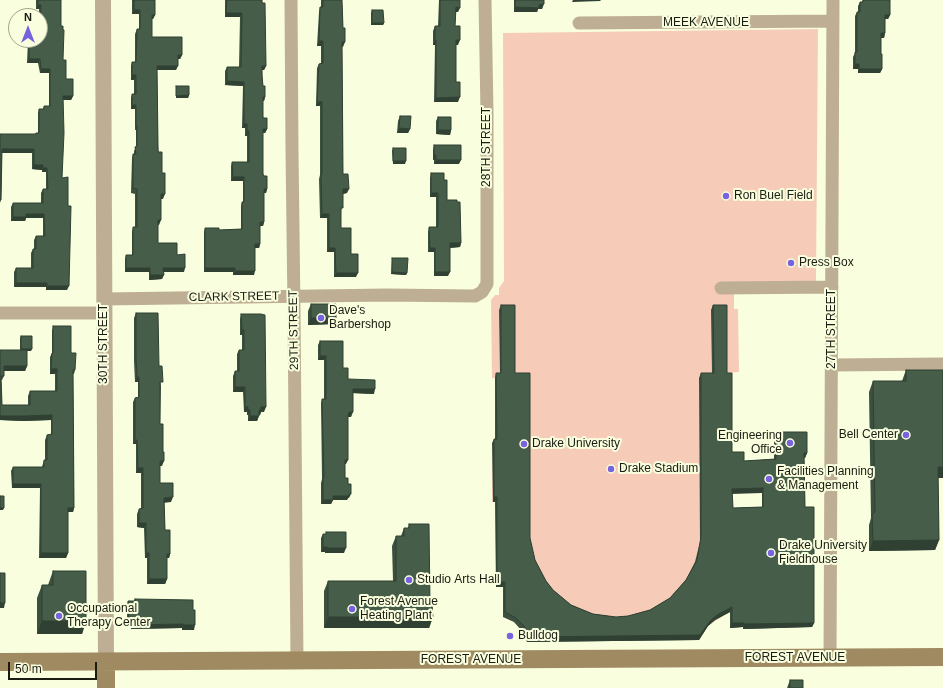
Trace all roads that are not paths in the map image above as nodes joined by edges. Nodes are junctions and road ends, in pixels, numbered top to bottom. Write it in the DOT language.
graph roads {
  1 [pos="103,0"];
  2 [pos="291,0"];
  3 [pos="485,0"];
  4 [pos="833,0"];
  5 [pos="833,22"];
  6 [pos="579,24"];
  7 [pos="832,287"];
  8 [pos="721,288"];
  9 [pos="482,292"];
  10 [pos="294,296"];
  11 [pos="104,306"];
  12 [pos="0,313"];
  13 [pos="943,364"];
  14 [pos="832,365"];
  15 [pos="830,657"];
  16 [pos="943,657"];
  17 [pos="297,661"];
  18 [pos="0,662"];
  19 [pos="106,662"];
  20 [pos="106,688"];
  1 -- 11 [label="street, 30TH STREET"];
  2 -- 10 [label="street, 29TH STREET"];
  3 -- 9 [label="street, 28TH STREET"];
  4 -- 5 [label="street, 27TH STREET"];
  5 -- 6 [label="street, MEEK AVENUE"];
  5 -- 7 [label="street, 27TH STREET"];
  7 -- 8 [label="street"];
  7 -- 14 [label="street, 27TH STREET"];
  9 -- 10 [label="street, CLARK STREET"];
  10 -- 11 [label="street, CLARK STREET"];
  10 -- 17 [label="street, 29TH STREET"];
  11 -- 12 [label="street, CLARK STREET"];
  11 -- 19 [label="street, 30TH STREET"];
  13 -- 14 [label="street"];
  14 -- 15 [label="street, 27TH STREET"];
  15 -- 16 [label="main road, FOREST AVENUE"];
  15 -- 17 [label="main road, FOREST AVENUE"];
  17 -- 19 [label="main road, FOREST AVENUE"];
  18 -- 19 [label="main road, FOREST AVENUE"];
  19 -- 20 [label="main road, 30TH STREET"];
}
